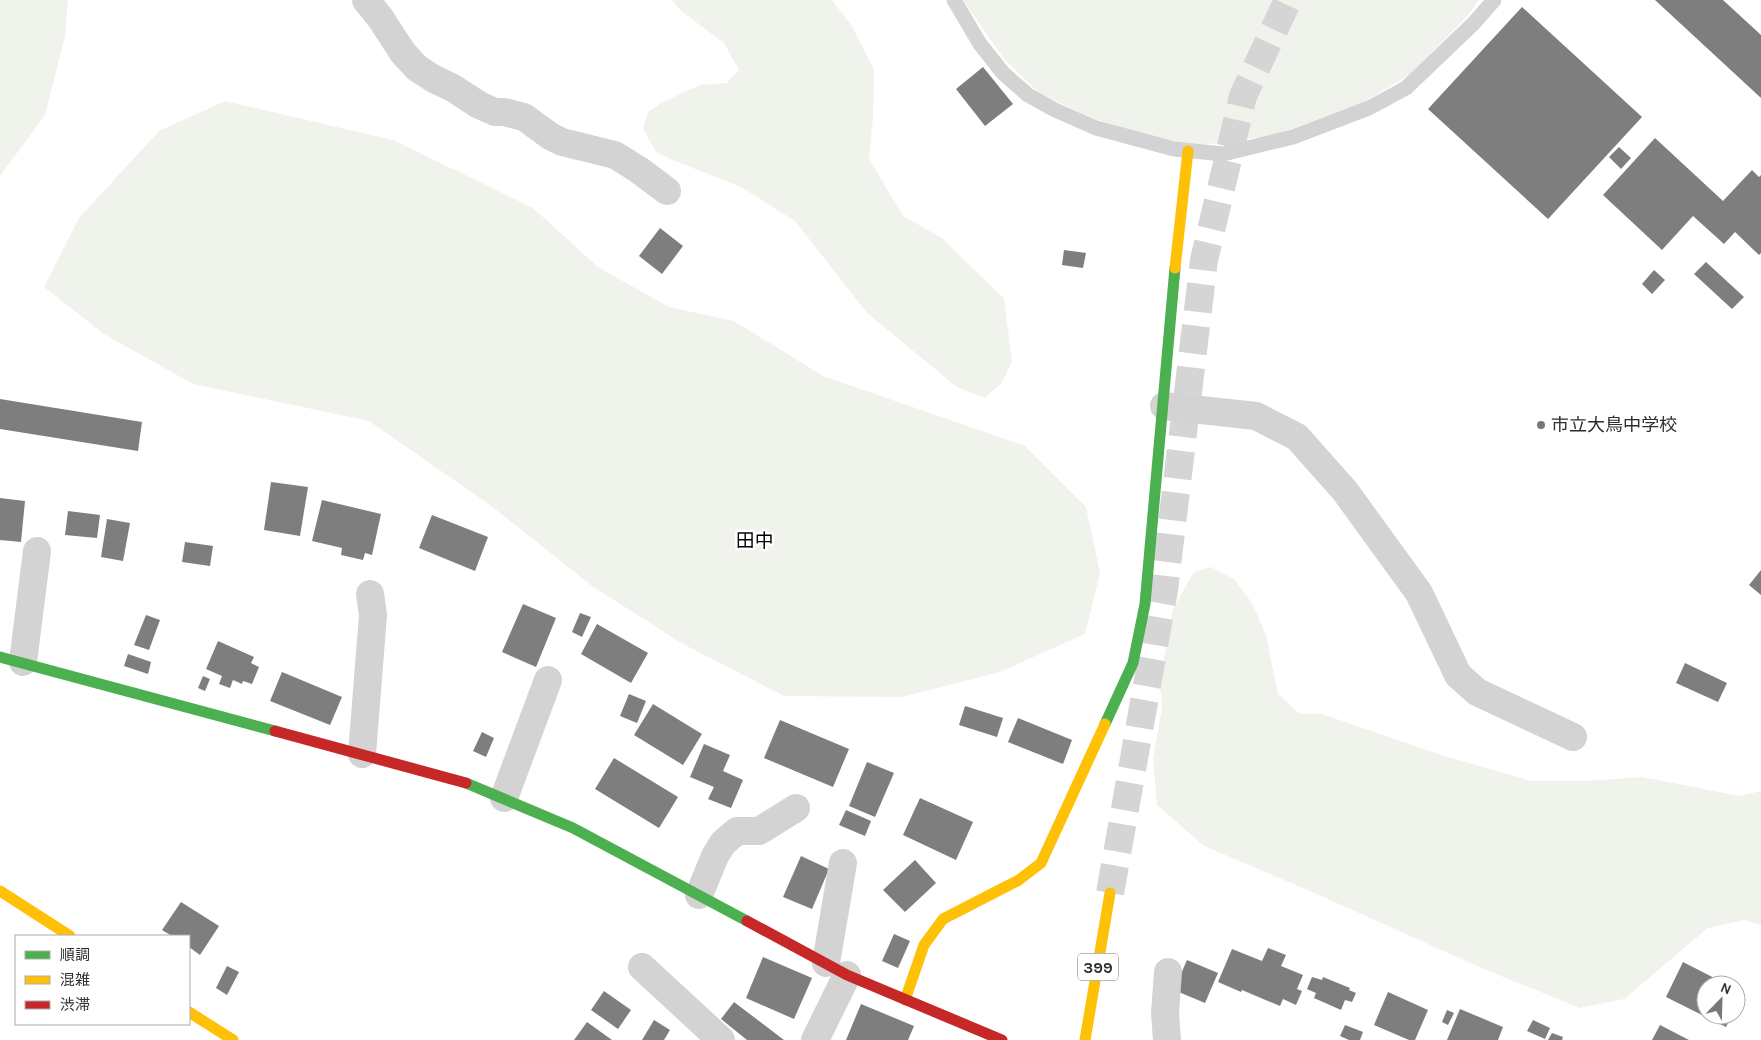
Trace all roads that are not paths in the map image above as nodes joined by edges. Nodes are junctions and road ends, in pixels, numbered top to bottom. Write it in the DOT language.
graph roads {
  1 [pos="366,0"];
  2 [pos="954,0"];
  3 [pos="1494,0"];
  4 [pos="1188,151"];
  5 [pos="667,192"];
  6 [pos="1164,406"];
  7 [pos="37,551"];
  8 [pos="370,594"];
  9 [pos="12,660"];
  10 [pos="548,680"];
  11 [pos="1573,736"];
  12 [pos="362,754"];
  13 [pos="504,798"];
  14 [pos="796,808"];
  15 [pos="843,863"];
  16 [pos="0,891"];
  17 [pos="1110,893"];
  18 [pos="700,895"];
  19 [pos="68,935"];
  20 [pos="642,967"];
  21 [pos="836,969"];
  22 [pos="1168,972"];
  23 [pos="905,1000"];
  24 [pos="190,1013"];
  25 [pos="233,1040"];
  26 [pos="721,1040"];
  27 [pos="815,1040"];
  28 [pos="1002,1040"];
  29 [pos="1085,1040"];
  30 [pos="1167,1040"];
  1 -- 5 [label="street"];
  2 -- 4 [label="lane"];
  3 -- 4 [label="lane"];
  4 -- 6 [label="main road"];
  6 -- 11 [label="street"];
  6 -- 23 [label="main road"];
  7 -- 9 [label="street"];
  8 -- 12 [label="street"];
  9 -- 12 [label="main road"];
  10 -- 13 [label="street"];
  12 -- 13 [label="main road"];
  13 -- 18 [label="main road"];
  14 -- 18 [label="street"];
  15 -- 21 [label="street"];
  16 -- 19 [label="main road"];
  17 -- 29 [label="main road, 399"];
  18 -- 21 [label="main road"];
  20 -- 26 [label="street"];
  21 -- 23 [label="main road"];
  21 -- 27 [label="street"];
  22 -- 30 [label="street"];
  23 -- 28 [label="main road"];
  24 -- 25 [label="main road"];
}
